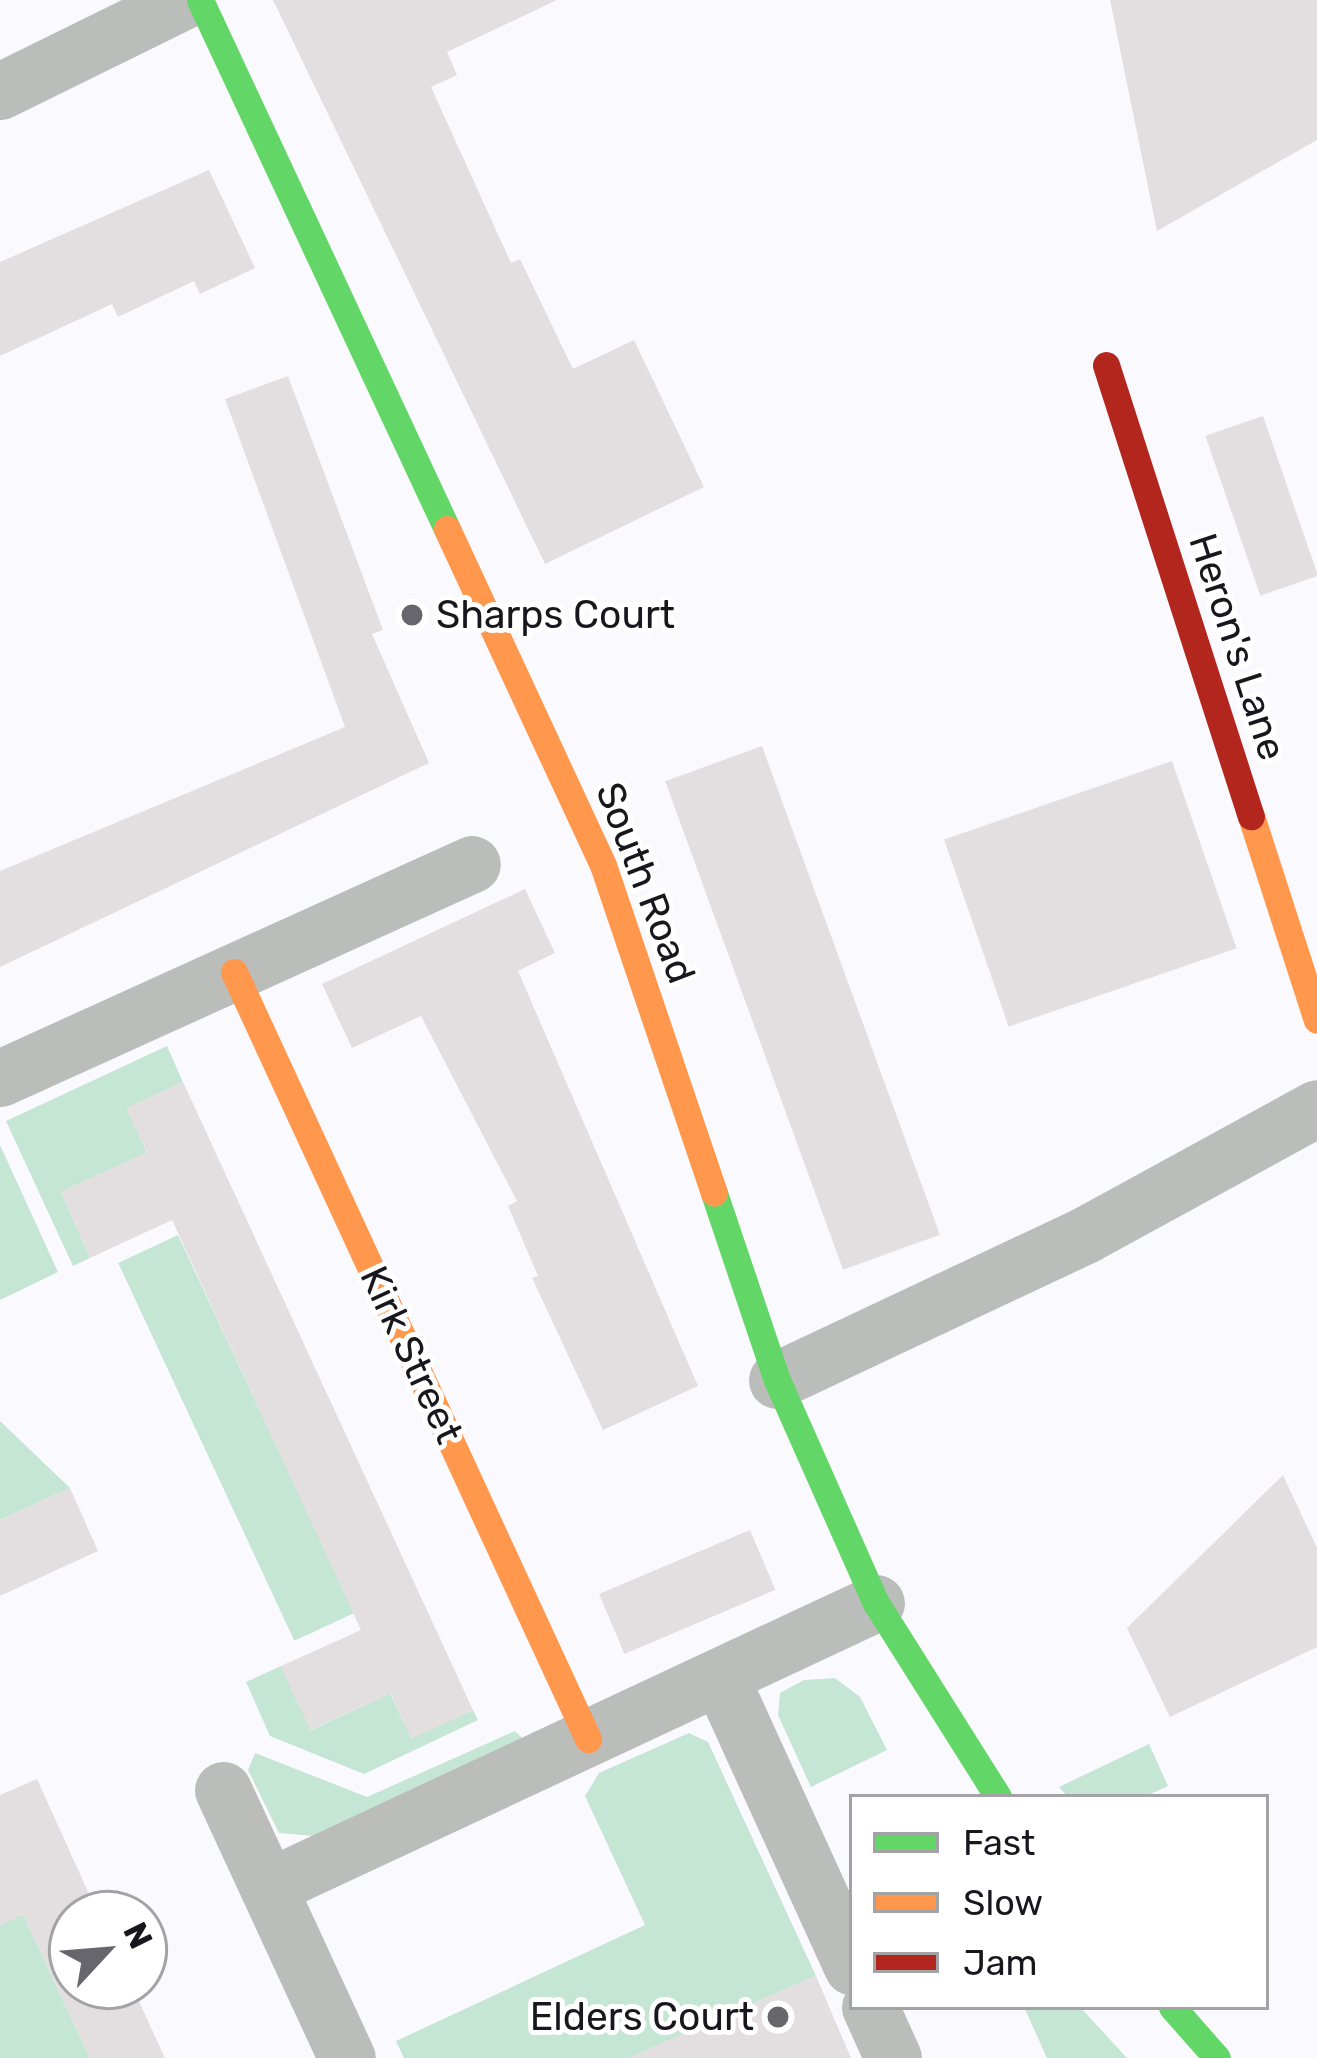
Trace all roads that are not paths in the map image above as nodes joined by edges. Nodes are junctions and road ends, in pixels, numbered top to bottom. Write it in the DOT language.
graph roads {
  1 [pos="185,0"];
  2 [pos="200,0"];
  3 [pos="0,92"];
  4 [pos="1106,365"];
  5 [pos="472,864"];
  6 [pos="234,972"];
  7 [pos="1317,1020"];
  8 [pos="0,1078"];
  9 [pos="1317,1108"];
  10 [pos="777,1380"];
  11 [pos="876,1603"];
  12 [pos="721,1679"];
  13 [pos="588,1739"];
  14 [pos="223,1790"];
  15 [pos="996,1794"];
  16 [pos="268,1887"];
  17 [pos="849,1960"];
  18 [pos="871,2010"];
  19 [pos="1175,2010"];
  20 [pos="347,2058"];
  21 [pos="893,2058"];
  22 [pos="1217,2058"];
  1 -- 3 [label="street"];
  2 -- 10 [label="street, South Road"];
  4 -- 7 [label="street, Heron's Lane"];
  5 -- 6 [label="street"];
  6 -- 8 [label="street"];
  6 -- 13 [label="street, Kirk Street"];
  9 -- 10 [label="street"];
  10 -- 11 [label="street, South Road"];
  11 -- 12 [label="street"];
  11 -- 15 [label="street, South Road"];
  12 -- 13 [label="street"];
  12 -- 17 [label="street"];
  13 -- 16 [label="street"];
  14 -- 16 [label="street"];
  16 -- 20 [label="street"];
  18 -- 21 [label="street"];
  19 -- 22 [label="street"];
}
